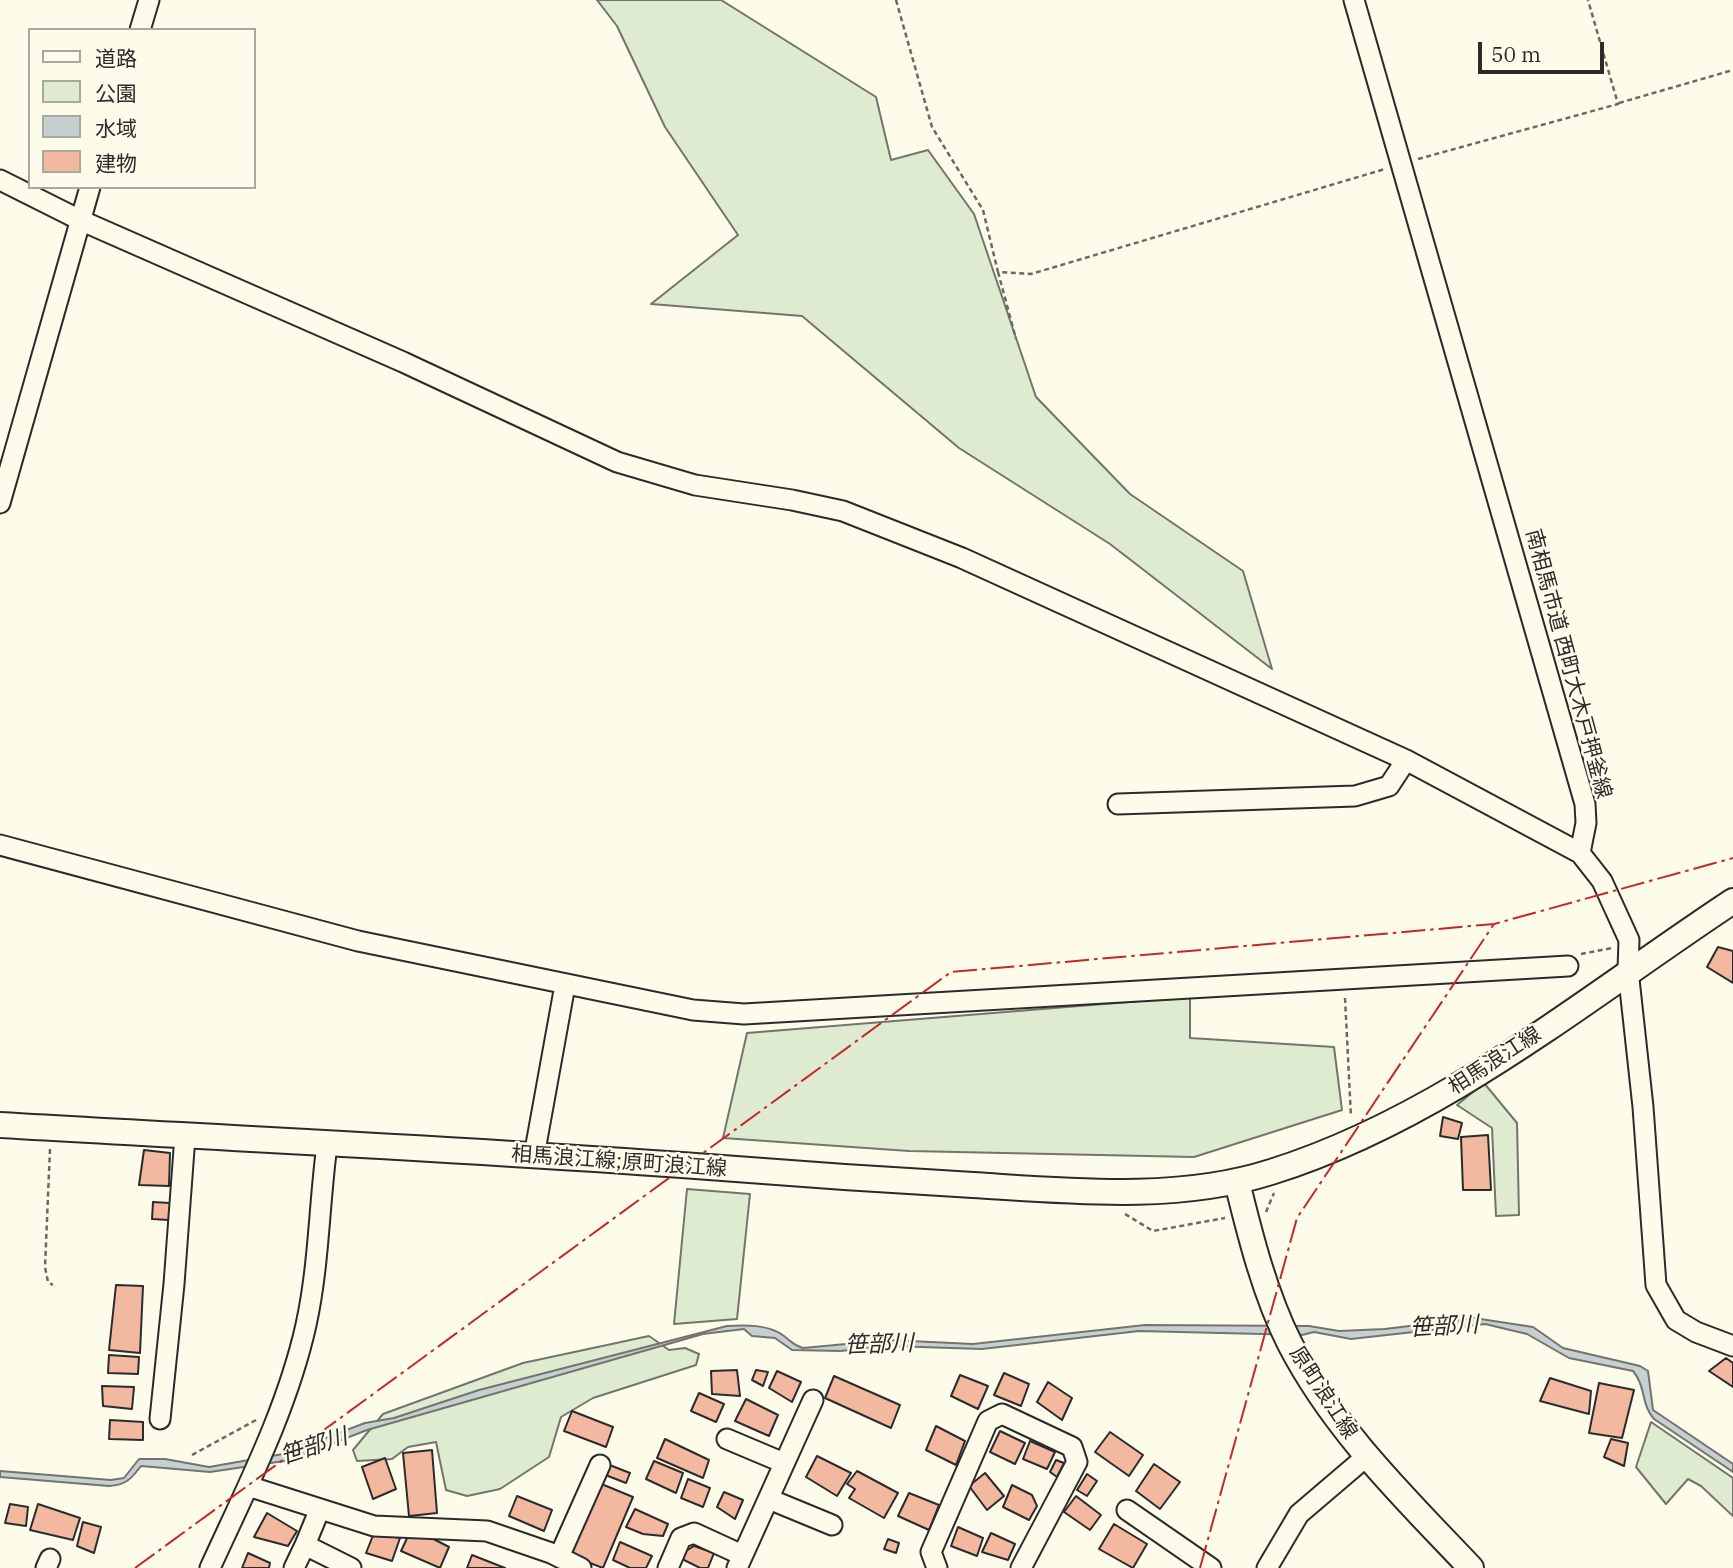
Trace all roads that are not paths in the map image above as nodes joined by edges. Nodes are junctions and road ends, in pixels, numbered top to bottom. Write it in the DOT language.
graph roads {
  1 [pos="149,0"];
  2 [pos="1354,0"];
  3 [pos="141,28"];
  4 [pos="0,180"];
  5 [pos="89,189"];
  6 [pos="80,220"];
  7 [pos="0,503"];
  8 [pos="1406,760"];
  9 [pos="1118,804"];
  10 [pos="0,845"];
  11 [pos="1580,853"];
  12 [pos="1733,901"];
  13 [pos="1571,960"];
  14 [pos="1628,970"];
  15 [pos="565,985"];
  16 [pos="0,1125"];
  17 [pos="185,1136"];
  18 [pos="327,1145"];
  19 [pos="534,1156"];
  20 [pos="1237,1182"];
  21 [pos="1733,1346"];
  22 [pos="813,1400"];
  23 [pos="160,1419"];
  24 [pos="727,1439"];
  25 [pos="1367,1456"];
  26 [pos="784,1462"];
  27 [pos="600,1465"];
  28 [pos="250,1480"];
  29 [pos="769,1499"];
  30 [pos="1127,1510"];
  31 [pos="319,1511"];
  32 [pos="832,1525"];
  33 [pos="306,1545"];
  34 [pos="559,1557"];
  35 [pos="740,1562"];
  36 [pos="211,1568"];
  37 [pos="294,1568"];
  38 [pos="351,1568"];
  39 [pos="581,1568"];
  40 [pos="668,1568"];
  41 [pos="937,1568"];
  42 [pos="1021,1568"];
  43 [pos="1211,1568"];
  44 [pos="1267,1568"];
  45 [pos="1472,1568"];
  1 -- 3 [label="street"];
  2 -- 11 [label="street, 南相馬市道 西町大木戸押釜線"];
  4 -- 6 [label="street"];
  5 -- 6 [label="street"];
  6 -- 7 [label="street"];
  6 -- 8 [label="street"];
  8 -- 9 [label="street"];
  8 -- 11 [label="street"];
  10 -- 15 [label="street"];
  11 -- 14 [label="street"];
  12 -- 14 [label="main road, 相馬浪江線"];
  13 -- 15 [label="street"];
  14 -- 20 [label="main road, 相馬浪江線"];
  14 -- 21 [label="street"];
  15 -- 19 [label="street"];
  16 -- 17 [label="main road, 相馬浪江線;原町浪江線"];
  17 -- 18 [label="main road, 相馬浪江線;原町浪江線"];
  17 -- 23 [label="street"];
  18 -- 19 [label="main road, 相馬浪江線;原町浪江線"];
  18 -- 28 [label="street"];
  19 -- 20 [label="main road, 相馬浪江線;原町浪江線"];
  20 -- 25 [label="main road, 原町浪江線"];
  22 -- 26 [label="street"];
  24 -- 26 [label="street"];
  25 -- 44 [label="street"];
  25 -- 45 [label="main road, 原町浪江線"];
  26 -- 29 [label="street"];
  27 -- 34 [label="street"];
  28 -- 31 [label="street"];
  28 -- 36 [label="street"];
  29 -- 32 [label="street"];
  29 -- 35 [label="street"];
  30 -- 43 [label="street"];
  31 -- 33 [label="street"];
  31 -- 34 [label="street"];
  33 -- 37 [label="street"];
  33 -- 38 [label="street"];
  34 -- 39 [label="street"];
  35 -- 40 [label="street"];
  41 -- 42 [label="street"];
}
